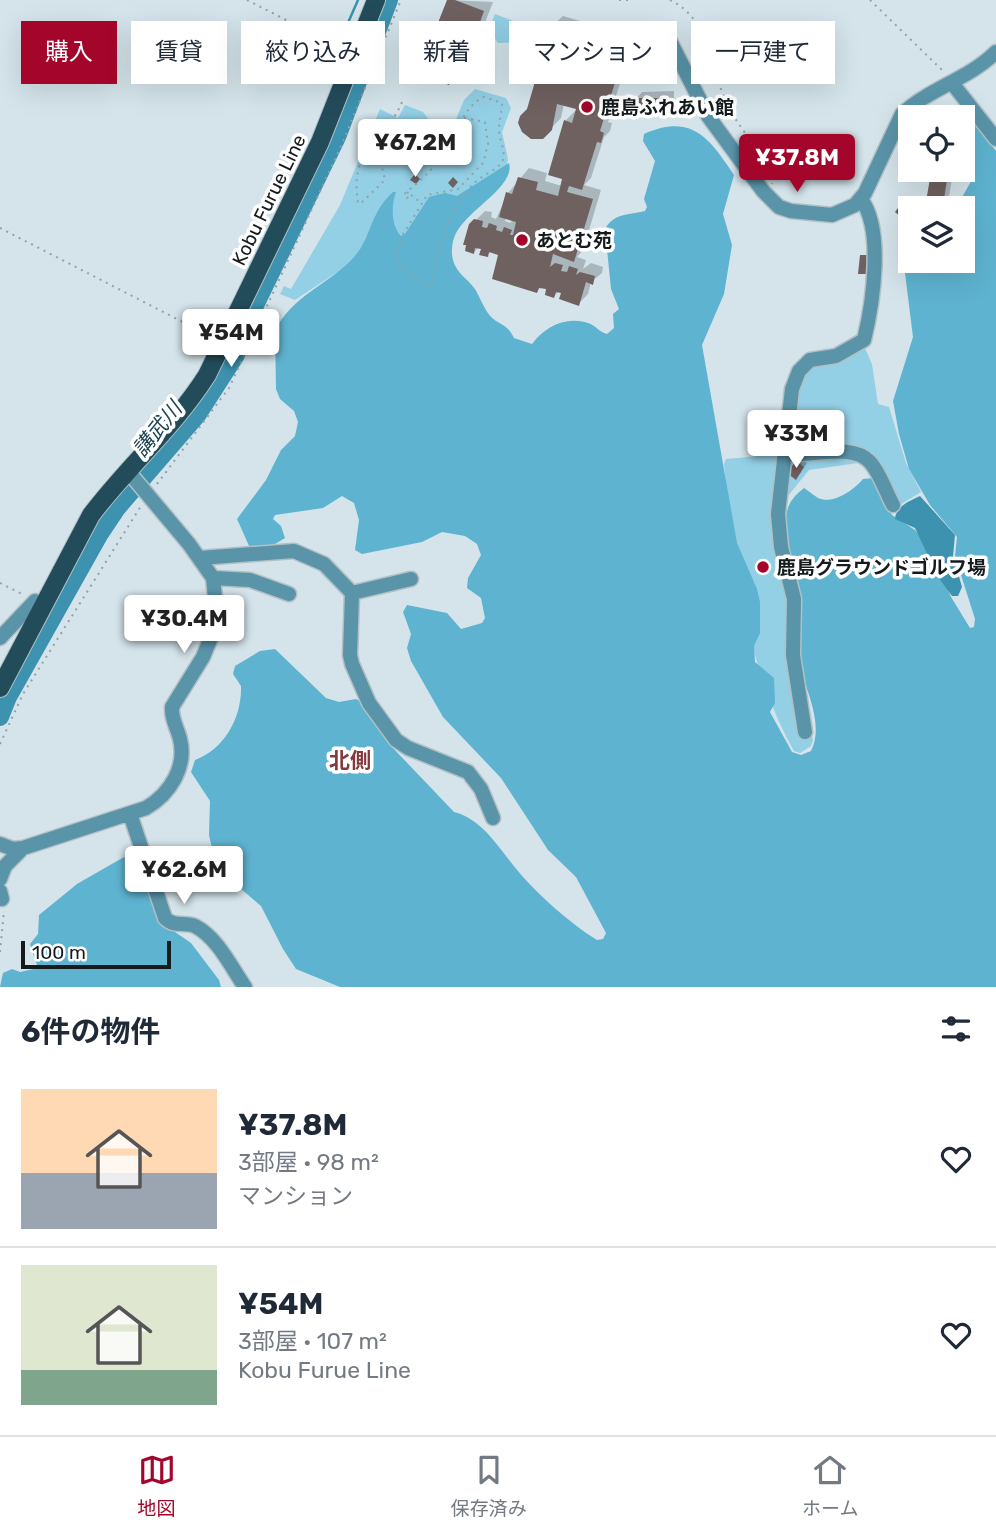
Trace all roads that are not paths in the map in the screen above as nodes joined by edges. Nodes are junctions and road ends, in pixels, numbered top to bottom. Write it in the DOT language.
graph roads {
  1 [pos="376,0"];
  2 [pos="996,52"];
  3 [pos="677,55"];
  4 [pos="951,83"];
  5 [pos="996,139"];
  6 [pos="861,199"];
  7 [pos="785,454"];
  8 [pos="130,473"];
  9 [pos="894,505"];
  10 [pos="200,558"];
  11 [pos="213,578"];
  12 [pos="411,579"];
  13 [pos="352,593"];
  14 [pos="289,594"];
  15 [pos="35,601"];
  16 [pos="0,638"];
  17 [pos="0,688"];
  18 [pos="805,732"];
  19 [pos="130,814"];
  20 [pos="493,818"];
  21 [pos="0,844"];
  22 [pos="23,848"];
  23 [pos="0,879"];
  24 [pos="245,987"];
  1 -- 8 [label="main road, Kobu Furue Line"];
  2 -- 4 [label="street"];
  3 -- 6 [label="street"];
  4 -- 5 [label="street"];
  4 -- 6 [label="street"];
  6 -- 7 [label="street"];
  7 -- 9 [label="street"];
  7 -- 18 [label="street"];
  8 -- 10 [label="street"];
  8 -- 17 [label="main road, Kobu Furue Line"];
  10 -- 11 [label="street"];
  10 -- 13 [label="street"];
  11 -- 14 [label="street"];
  11 -- 19 [label="street"];
  12 -- 13 [label="street"];
  13 -- 20 [label="street"];
  15 -- 16 [label="street"];
  19 -- 22 [label="street"];
  19 -- 24 [label="street"];
  21 -- 22 [label="street"];
  22 -- 23 [label="street"];
}
